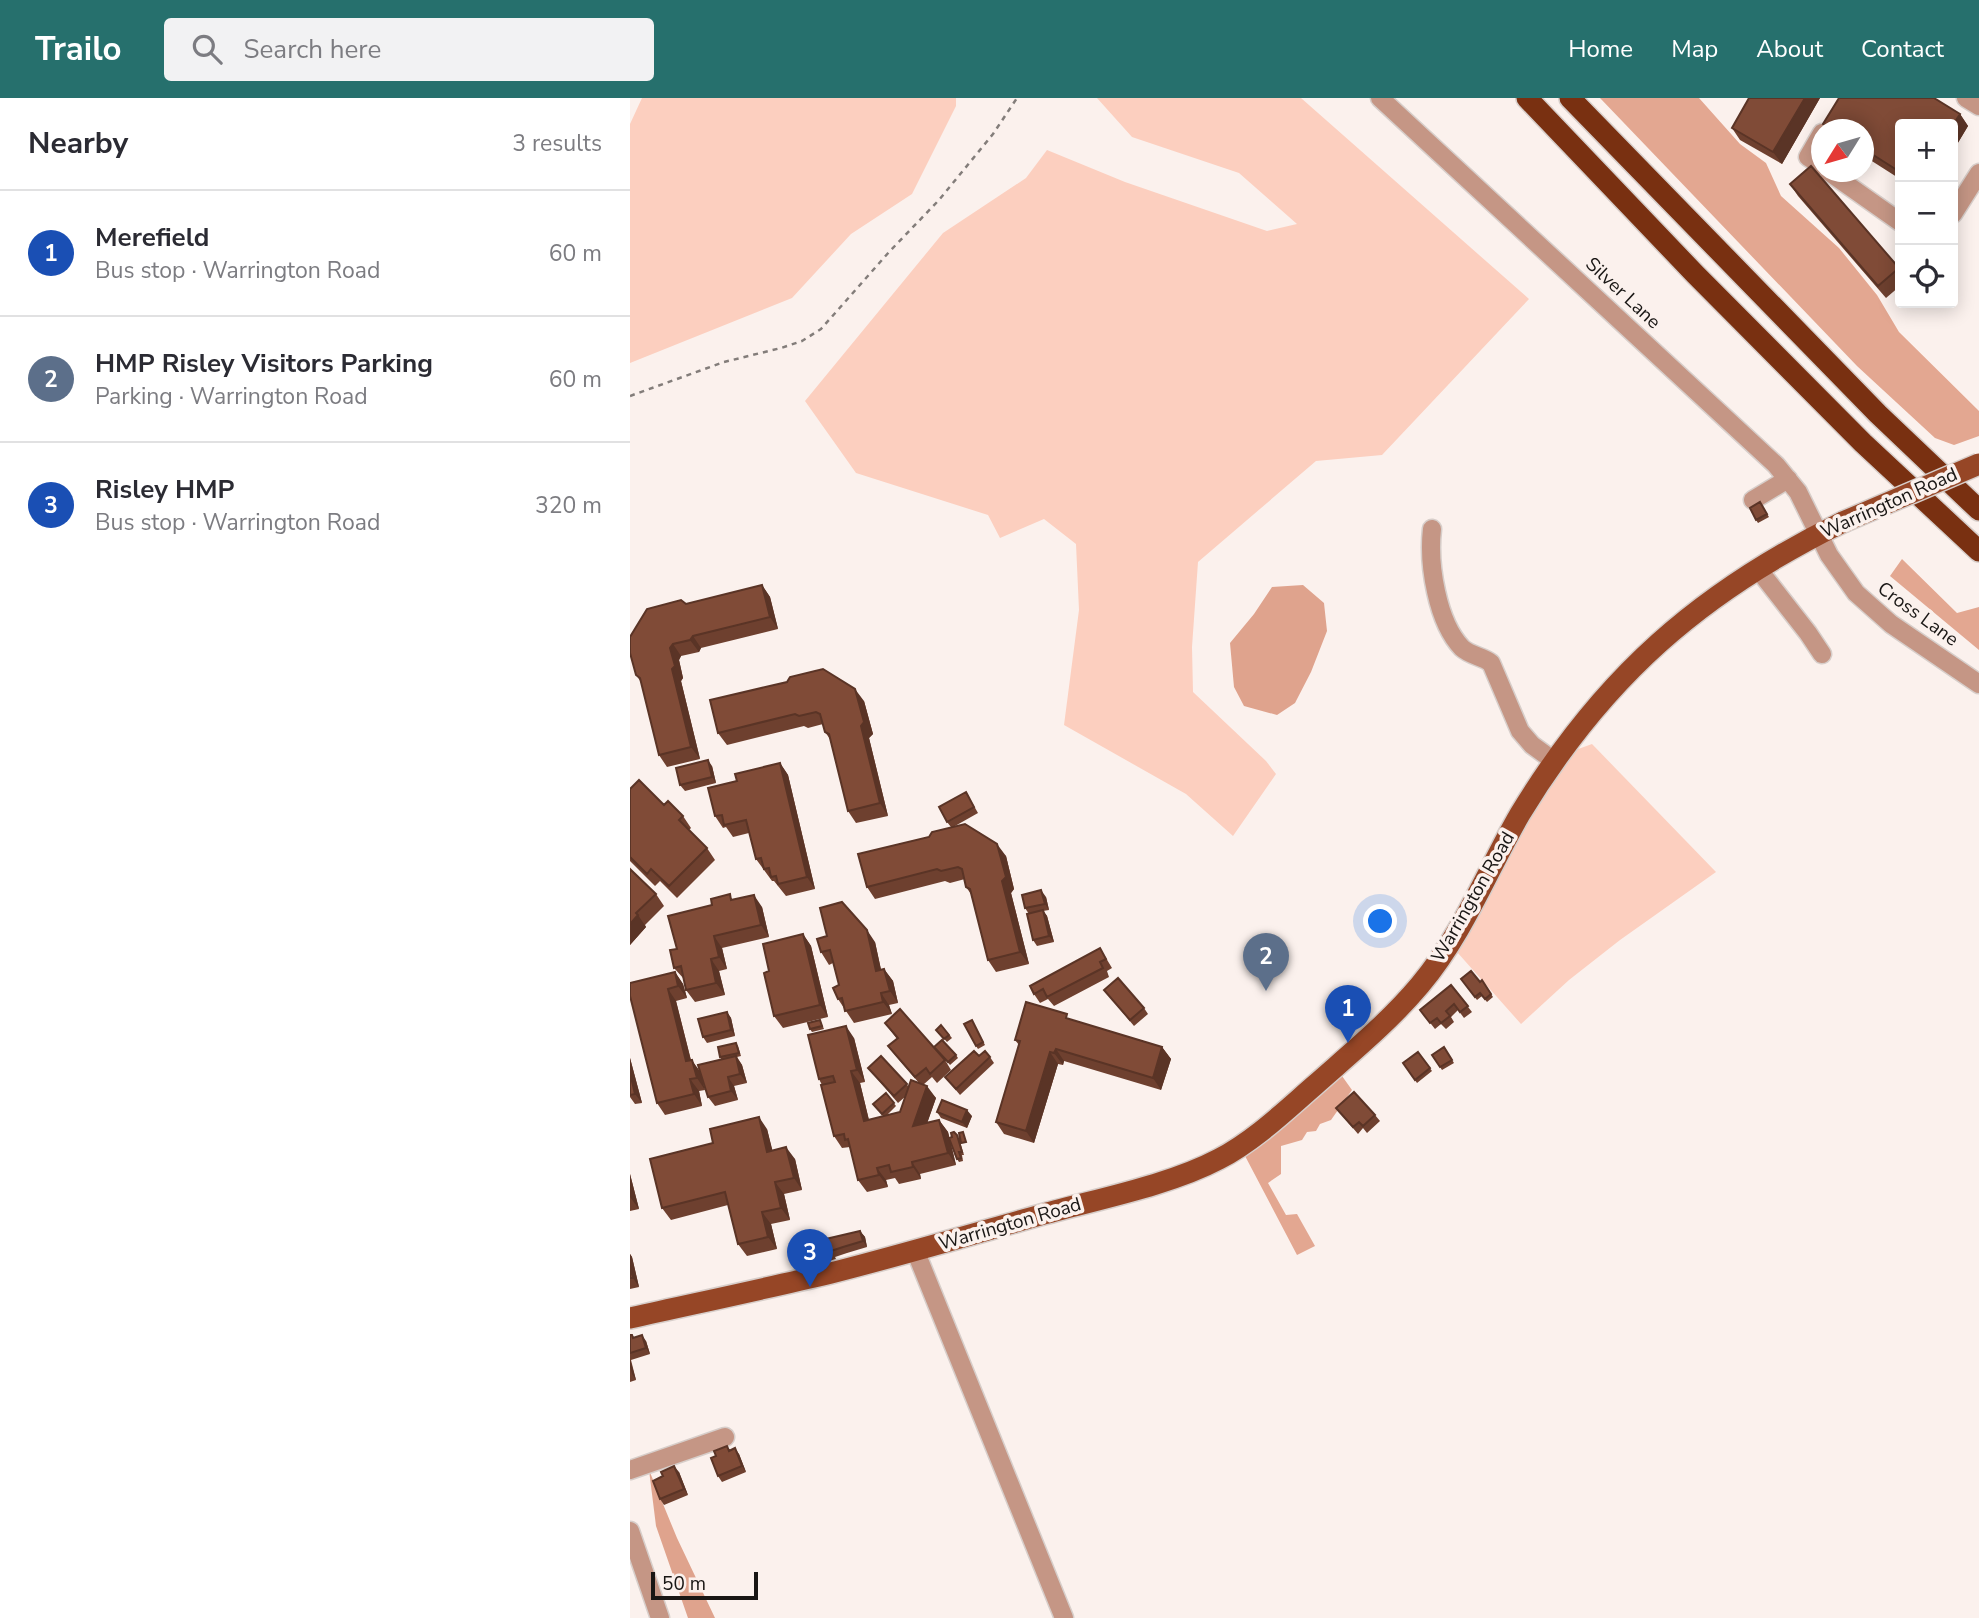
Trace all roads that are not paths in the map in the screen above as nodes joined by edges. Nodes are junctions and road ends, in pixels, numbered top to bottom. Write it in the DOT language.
graph roads {
  1 [pos="1380,98"];
  2 [pos="1527,98"];
  3 [pos="1570,98"];
  4 [pos="1966,98"];
  5 [pos="1979,106"];
  6 [pos="1979,173"];
  7 [pos="1843,182"];
  8 [pos="1958,206"];
  9 [pos="1895,218"];
  10 [pos="1979,464"];
  11 [pos="1788,480"];
  12 [pos="1753,500"];
  13 [pos="1979,509"];
  14 [pos="1433,529"];
  15 [pos="1820,533"];
  16 [pos="1979,551"];
  17 [pos="1758,569"];
  18 [pos="1822,654"];
  19 [pos="1979,684"];
  20 [pos="1554,761"];
  21 [pos="915,1251"];
  22 [pos="630,1318"];
  23 [pos="725,1437"];
  24 [pos="630,1470"];
  25 [pos="630,1531"];
  26 [pos="660,1618"];
  27 [pos="1065,1618"];
  1 -- 11 [label="street, Silver Lane"];
  2 -- 16 [label="highway"];
  3 -- 13 [label="highway"];
  4 -- 5 [label="street"];
  6 -- 8 [label="street"];
  7 -- 9 [label="street"];
  10 -- 15 [label="main road, Warrington Road, bridge"];
  11 -- 12 [label="street"];
  11 -- 15 [label="street, Silver Lane"];
  14 -- 20 [label="street"];
  15 -- 17 [label="main road, Warrington Road"];
  15 -- 19 [label="street, Cross Lane"];
  17 -- 18 [label="street"];
  17 -- 20 [label="main road, Warrington Road"];
  20 -- 21 [label="main road, Warrington Road"];
  21 -- 22 [label="main road, Warrington Road"];
  21 -- 27 [label="street"];
  23 -- 24 [label="street"];
  25 -- 26 [label="street"];
}
